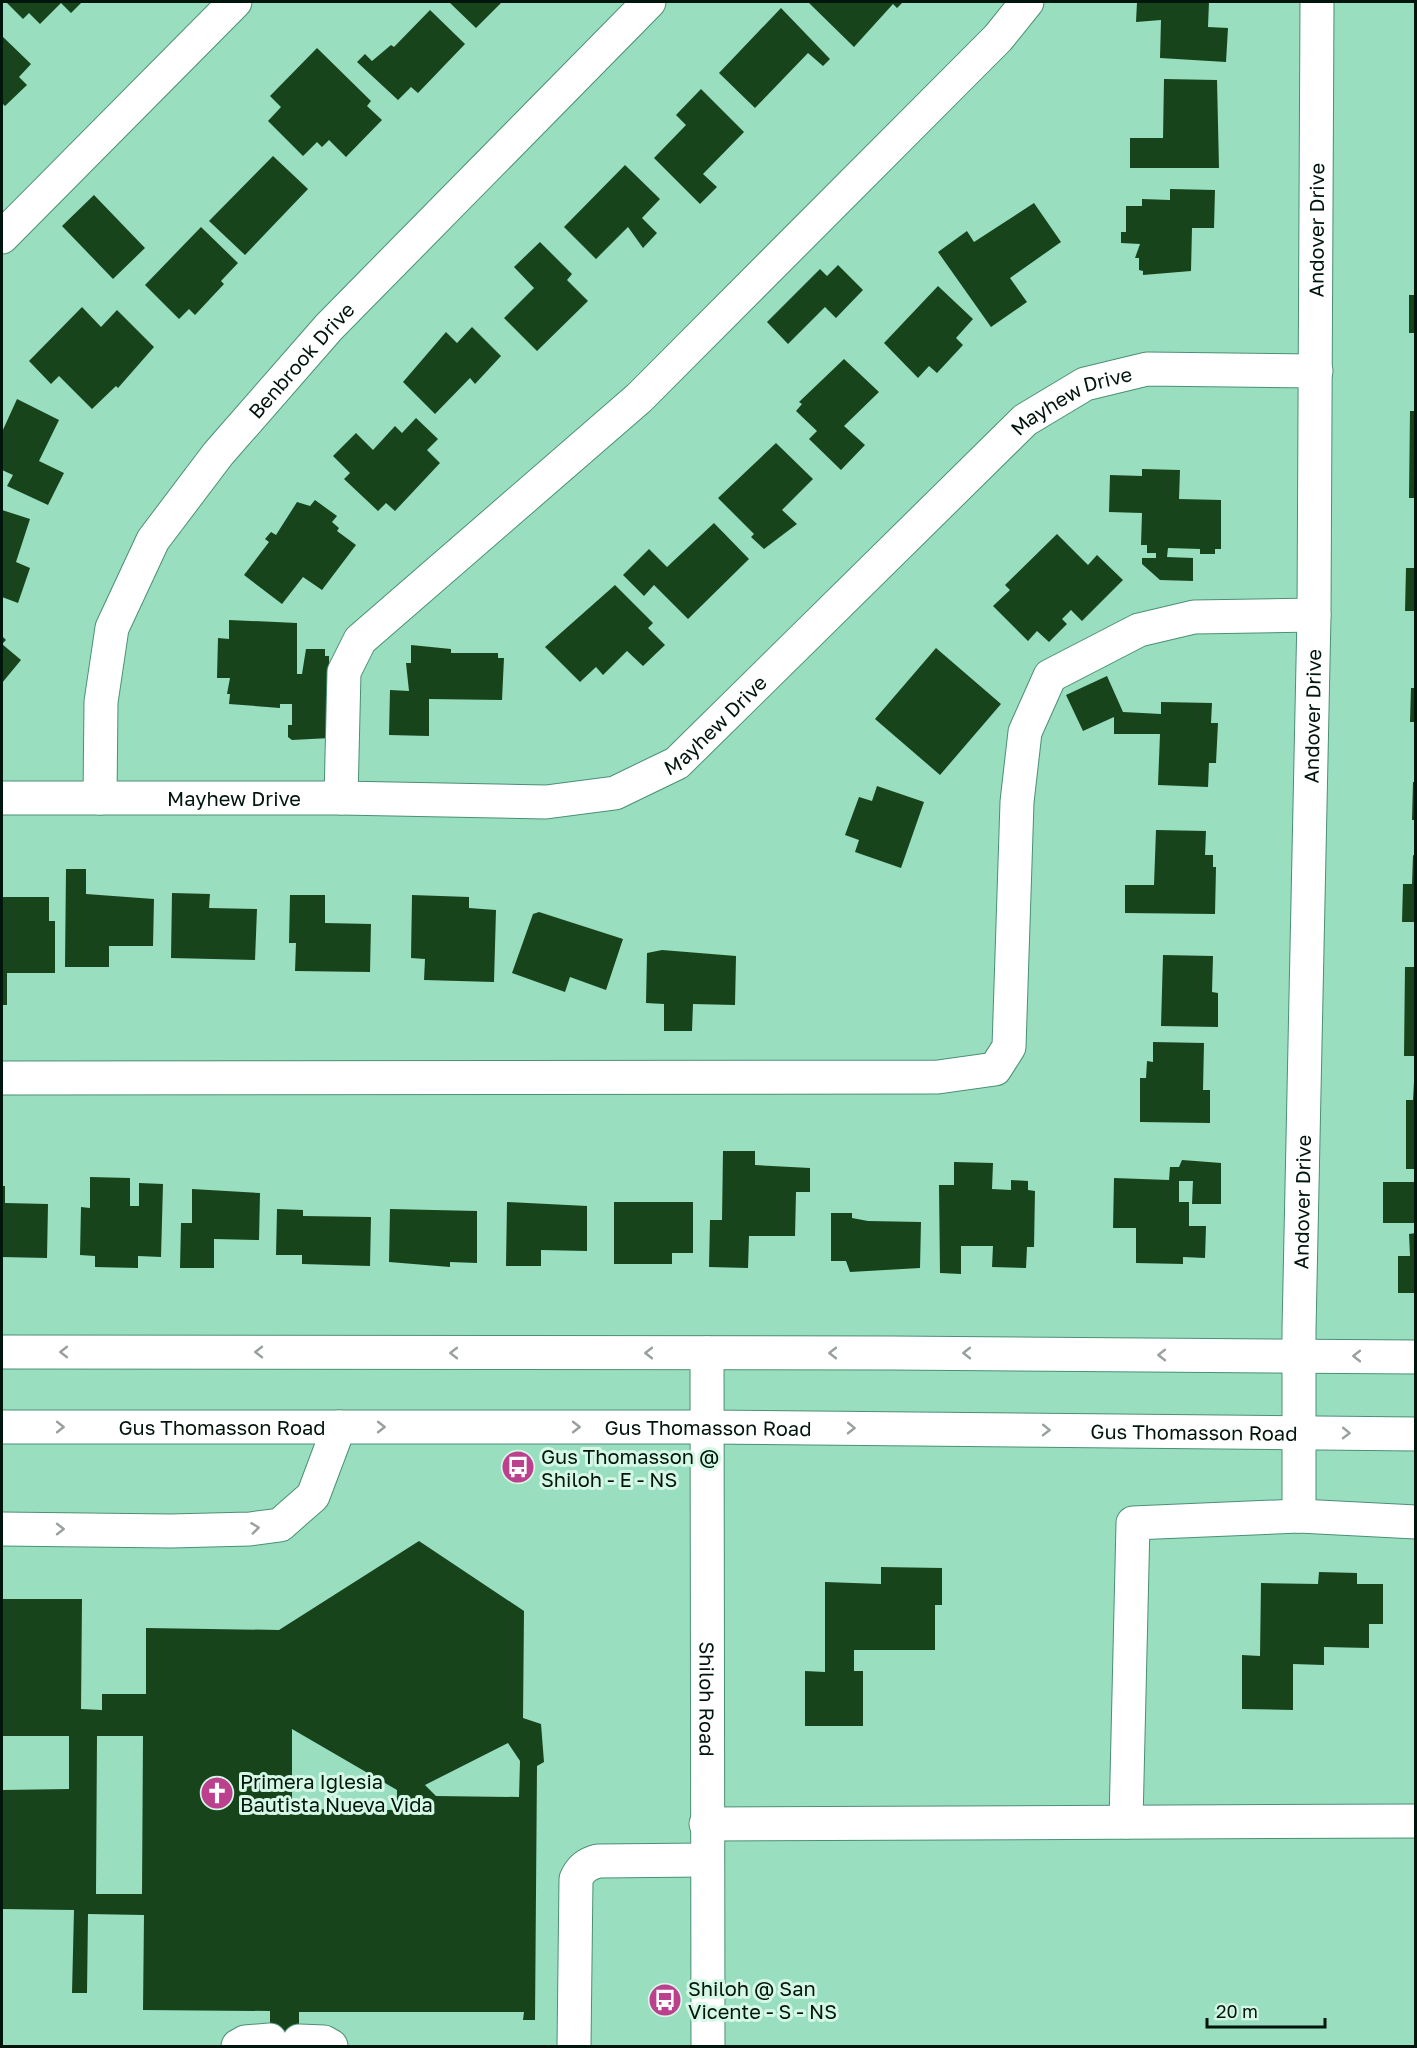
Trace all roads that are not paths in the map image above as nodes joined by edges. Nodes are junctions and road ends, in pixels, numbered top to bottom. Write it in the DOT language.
graph roads {
  1 [pos="235,2"];
  2 [pos="649,2"];
  3 [pos="1027,2"];
  4 [pos="1317,2"];
  5 [pos="2,237"];
  6 [pos="1316,371"];
  7 [pos="1314,615"];
  8 [pos="2,798"];
  9 [pos="100,798"];
  10 [pos="341,798"];
  11 [pos="2,1078"];
  12 [pos="2,1352"];
  13 [pos="707,1353"];
  14 [pos="1300,1356"];
  15 [pos="1416,1357"];
  16 [pos="2,1427"];
  17 [pos="339,1427"];
  18 [pos="708,1427"];
  19 [pos="1300,1433"];
  20 [pos="1416,1434"];
  21 [pos="1299,1516"];
  22 [pos="1416,1522"];
  23 [pos="2,1529"];
  24 [pos="1416,1821"];
  25 [pos="1126,1822"];
  26 [pos="706,1824"];
  27 [pos="706,1860"];
  28 [pos="238,2046"];
  29 [pos="331,2046"];
  30 [pos="574,2046"];
  31 [pos="708,2046"];
  1 -- 5 [label="street"];
  2 -- 9 [label="street, Benbrook Drive"];
  3 -- 10 [label="street"];
  4 -- 6 [label="street, Andover Drive"];
  6 -- 7 [label="street, Andover Drive"];
  6 -- 10 [label="street, Mayhew Drive"];
  7 -- 11 [label="street"];
  7 -- 14 [label="street, Andover Drive"];
  8 -- 9 [label="street, Mayhew Drive"];
  9 -- 10 [label="street, Mayhew Drive"];
  13 -- 12 [label="street, one-way"];
  14 -- 13 [label="street, one-way"];
  13 -- 18 [label="street, Shiloh Road"];
  15 -- 14 [label="street, one-way"];
  14 -- 19 [label="street, Andover Drive"];
  16 -- 17 [label="street, Gus Thomasson Road, one-way"];
  17 -- 18 [label="street, Gus Thomasson Road, one-way"];
  23 -- 17 [label="street, one-way"];
  18 -- 19 [label="street, Gus Thomasson Road, one-way"];
  18 -- 26 [label="street, Shiloh Road"];
  19 -- 20 [label="street, Gus Thomasson Road, one-way"];
  19 -- 21 [label="street, Andover Drive"];
  21 -- 22 [label="street"];
  21 -- 25 [label="street"];
  24 -- 25 [label="street"];
  25 -- 26 [label="street"];
  26 -- 27 [label="street, Shiloh Road"];
  27 -- 30 [label="street"];
  27 -- 31 [label="street, Shiloh Road"];
  28 -- 29 [label="street"];
}
